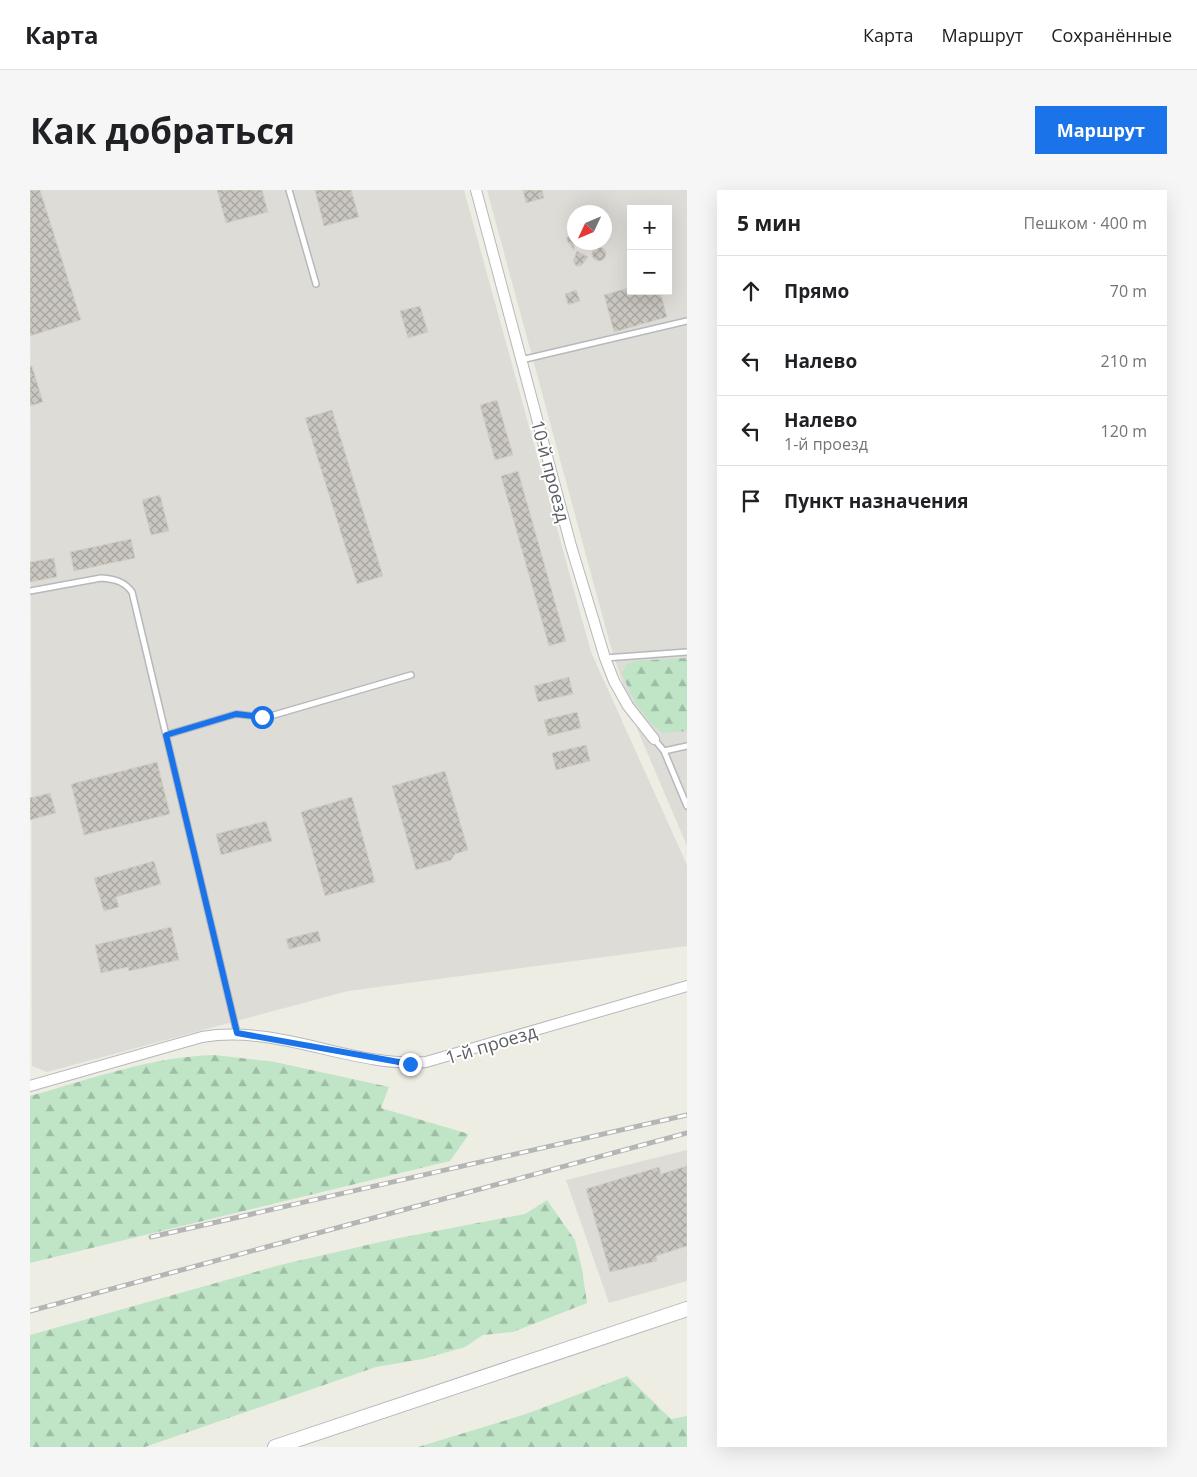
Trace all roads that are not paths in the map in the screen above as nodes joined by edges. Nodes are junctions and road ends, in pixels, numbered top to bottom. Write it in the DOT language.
graph roads {
  1 [pos="289,190"];
  2 [pos="476,190"];
  3 [pos="316,284"];
  4 [pos="687,321"];
  5 [pos="521,360"];
  6 [pos="30,591"];
  7 [pos="687,652"];
  8 [pos="605,658"];
  9 [pos="411,675"];
  10 [pos="166,735"];
  11 [pos="654,739"];
  12 [pos="687,746"];
  13 [pos="664,751"];
  14 [pos="687,806"];
  15 [pos="687,986"];
  16 [pos="237,1033"];
  17 [pos="30,1086"];
  18 [pos="687,1309"];
  19 [pos="275,1447"];
  1 -- 3 [label="lane"];
  2 -- 5 [label="street, 10-й проезд"];
  4 -- 5 [label="lane"];
  5 -- 8 [label="street, 10-й проезд"];
  6 -- 10 [label="lane"];
  7 -- 8 [label="lane"];
  8 -- 11 [label="street, 10-й проезд"];
  9 -- 10 [label="lane"];
  10 -- 16 [label="lane"];
  11 -- 13 [label="lane"];
  12 -- 13 [label="lane"];
  13 -- 14 [label="lane"];
  15 -- 16 [label="street, 1-й проезд"];
  16 -- 17 [label="street, 1-й проезд"];
  18 -- 19 [label="main road"];
}
